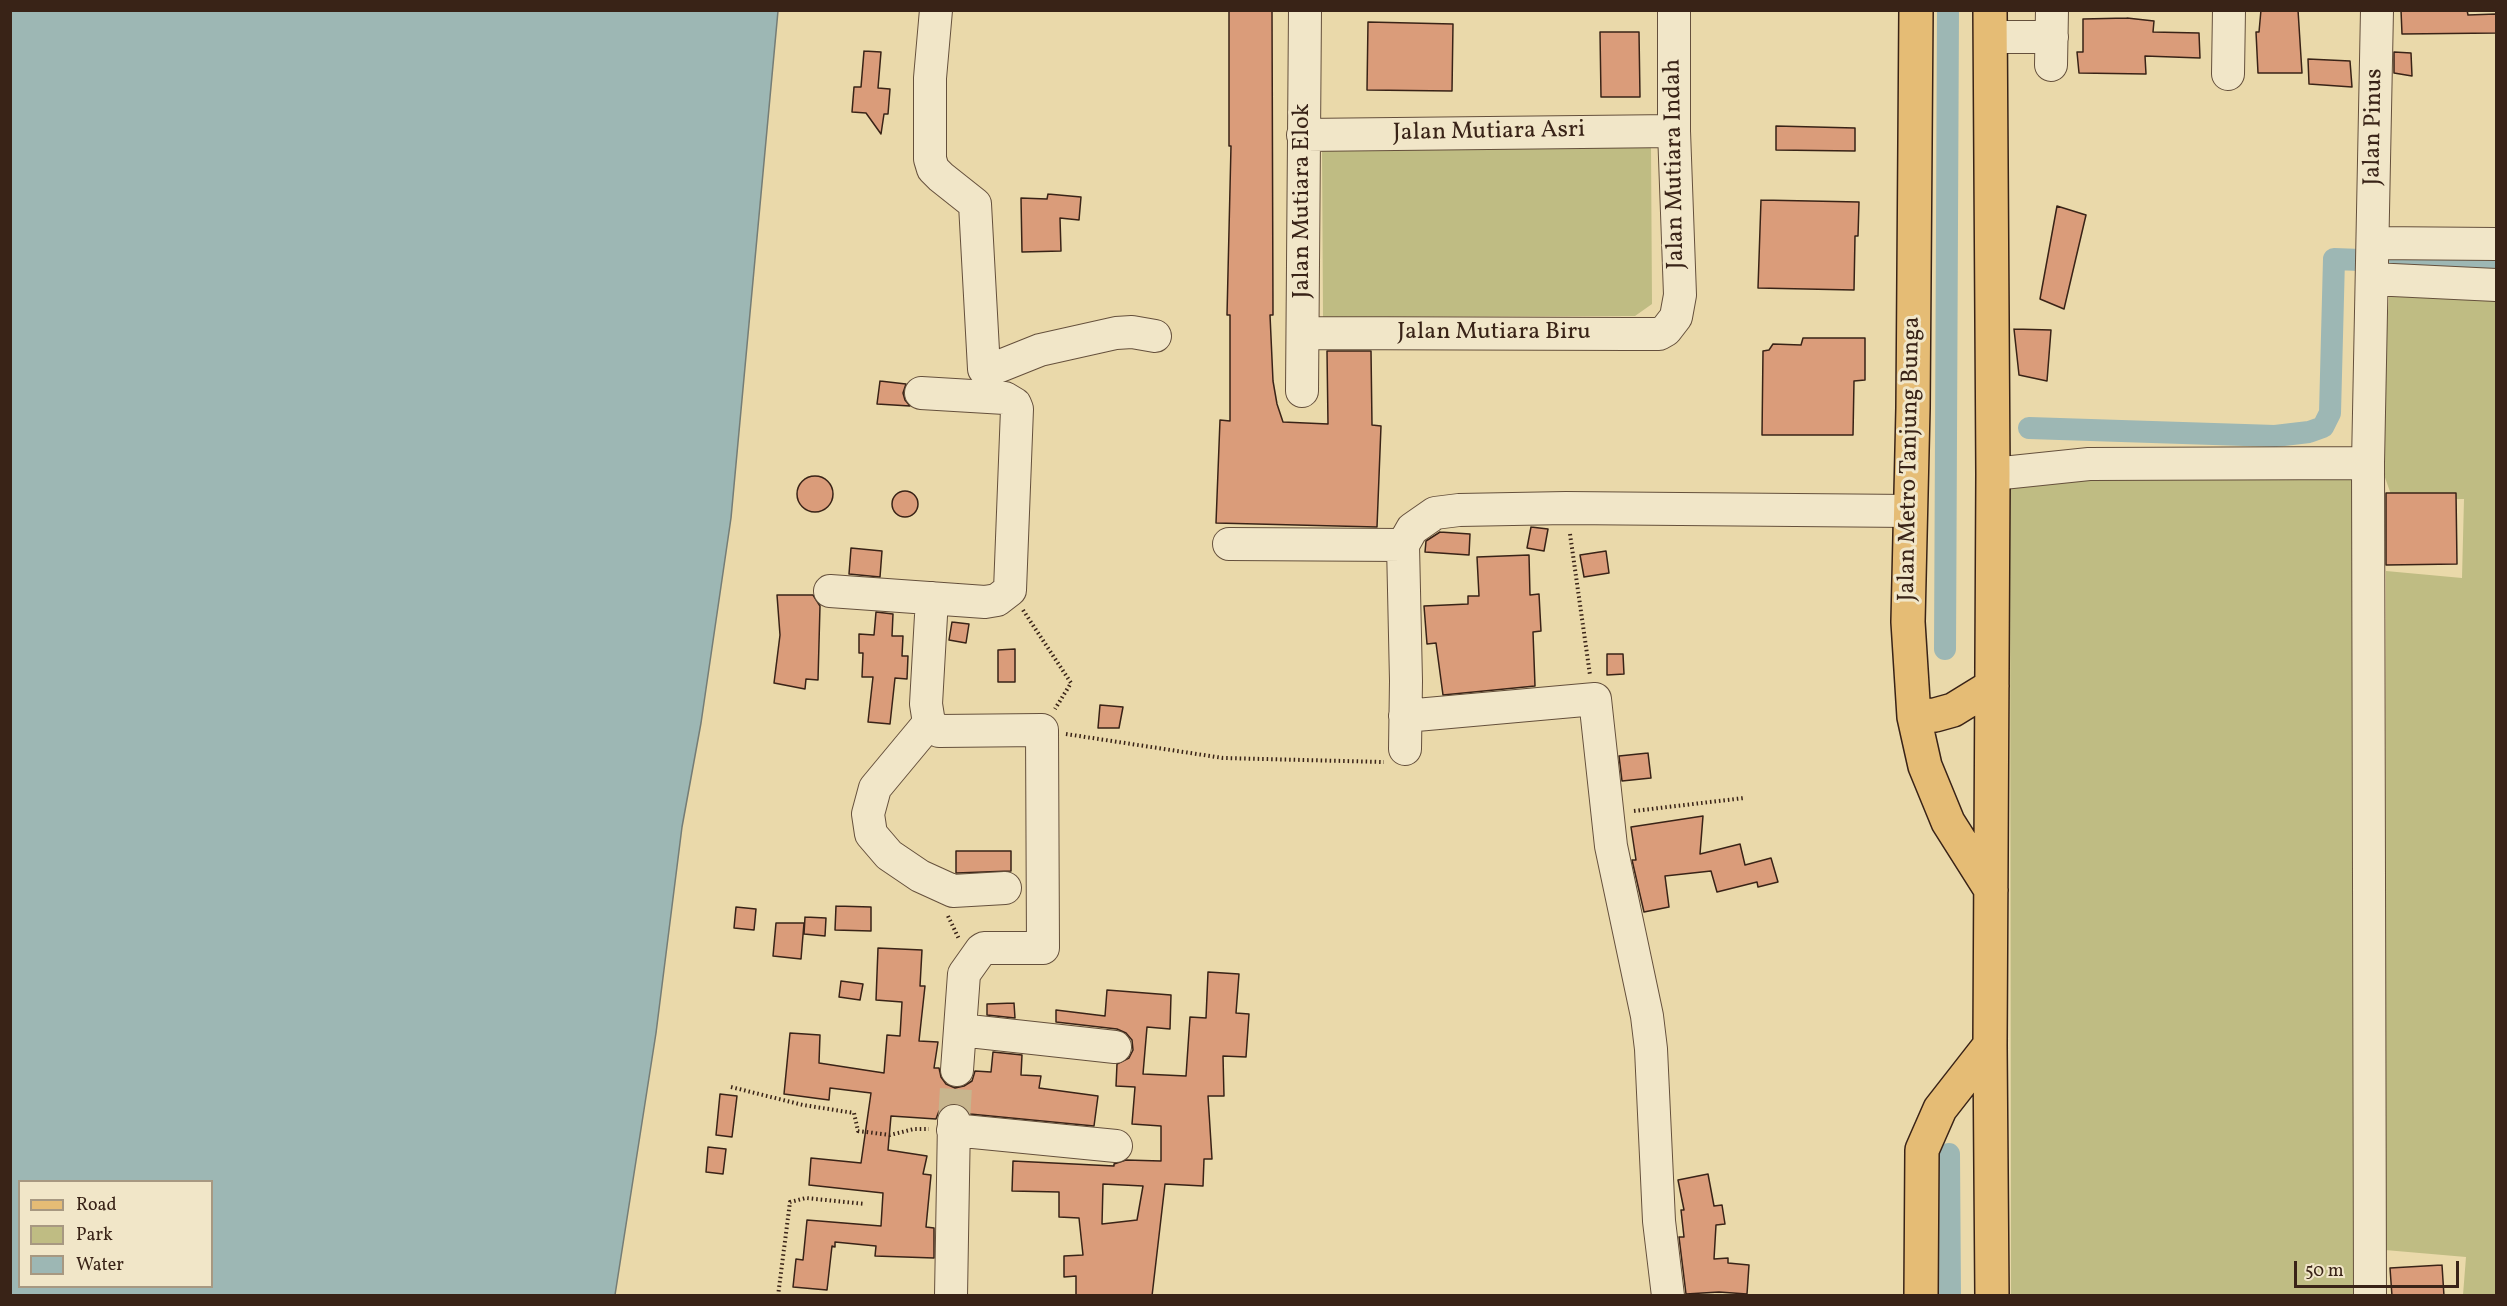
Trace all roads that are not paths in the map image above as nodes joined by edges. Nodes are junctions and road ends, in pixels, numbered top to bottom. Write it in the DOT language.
graph roads {
  1 [pos="936,10"];
  2 [pos="1305,10"];
  3 [pos="1674,10"];
  4 [pos="1916,10"];
  5 [pos="2229,10"];
  6 [pos="2378,10"];
  7 [pos="1990,24"];
  8 [pos="2052,38"];
  9 [pos="2228,74"];
  10 [pos="1674,131"];
  11 [pos="1303,135"];
  12 [pos="2496,244"];
  13 [pos="2372,261"];
  14 [pos="2496,285"];
  15 [pos="1676,317"];
  16 [pos="1304,333"];
  17 [pos="1155,336"];
  18 [pos="1302,392"];
  19 [pos="921,393"];
  20 [pos="2368,463"];
  21 [pos="1993,474"];
  22 [pos="1910,511"];
  23 [pos="1229,544"];
  24 [pos="1403,545"];
  25 [pos="830,591"];
  26 [pos="932,598"];
  27 [pos="1992,686"];
  28 [pos="1405,716"];
  29 [pos="1914,717"];
  30 [pos="929,723"];
  31 [pos="1405,750"];
  32 [pos="1005,888"];
  33 [pos="1991,890"];
  34 [pos="960,1030"];
  35 [pos="1990,1045"];
  36 [pos="1115,1047"];
  37 [pos="957,1070"];
  38 [pos="1116,1146"];
  39 [pos="951,1296"];
  40 [pos="1668,1296"];
  41 [pos="1920,1296"];
  42 [pos="1992,1296"];
  43 [pos="2370,1296"];
  1 -- 17 [label="street"];
  2 -- 11 [label="street, Jalan Mutiara Elok"];
  3 -- 10 [label="street, Jalan Mutiara Indah"];
  4 -- 22 [label="main road, Jalan Metro Tanjung Bunga"];
  5 -- 9 [label="street"];
  6 -- 13 [label="street, Jalan Pinus"];
  7 -- 8 [label="street"];
  7 -- 21 [label="main road"];
  10 -- 11 [label="street, Jalan Mutiara Asri"];
  10 -- 15 [label="street, Jalan Mutiara Indah"];
  11 -- 16 [label="street, Jalan Mutiara Elok"];
  12 -- 13 [label="street"];
  13 -- 14 [label="street"];
  13 -- 20 [label="street, Jalan Pinus"];
  15 -- 16 [label="street, Jalan Mutiara Biru"];
  16 -- 18 [label="street, Jalan Mutiara Elok"];
  19 -- 26 [label="street"];
  20 -- 21 [label="street"];
  20 -- 43 [label="street, Jalan Pinus"];
  21 -- 27 [label="main road"];
  22 -- 24 [label="street"];
  22 -- 29 [label="main road, Jalan Metro Tanjung Bunga"];
  23 -- 24 [label="street"];
  24 -- 28 [label="street"];
  25 -- 26 [label="street"];
  26 -- 30 [label="street"];
  27 -- 29 [label="main road"];
  27 -- 33 [label="main road"];
  28 -- 31 [label="street"];
  28 -- 40 [label="street"];
  29 -- 33 [label="main road, Jalan Metro Tanjung Bunga"];
  30 -- 32 [label="street"];
  30 -- 34 [label="street"];
  33 -- 35 [label="main road"];
  34 -- 36 [label="street"];
  34 -- 37 [label="street"];
  35 -- 41 [label="main road"];
  35 -- 42 [label="main road"];
  38 -- 39 [label="street"];
}
